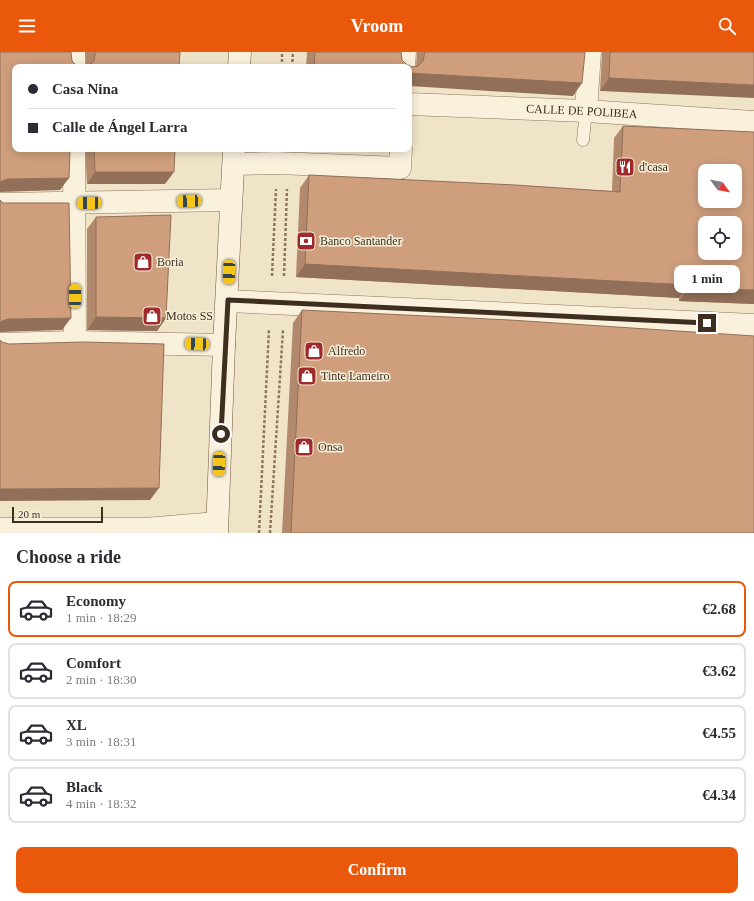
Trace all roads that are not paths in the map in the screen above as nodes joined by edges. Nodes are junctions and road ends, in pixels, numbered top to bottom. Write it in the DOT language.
graph roads {
  1 [pos="74,52"];
  2 [pos="240,52"];
  3 [pos="404,52"];
  4 [pos="590,52"];
  5 [pos="74,64"];
  6 [pos="239,64"];
  7 [pos="404,64"];
  8 [pos="412,104"];
  9 [pos="586,111"];
  10 [pos="754,122"];
  11 [pos="583,140"];
  12 [pos="74,152"];
  13 [pos="234,156"];
  14 [pos="400,159"];
  15 [pos="231,200"];
  16 [pos="74,203"];
  17 [pos="0,204"];
  18 [pos="228,300"];
  19 [pos="754,325"];
  20 [pos="75,342"];
  21 [pos="0,344"];
  22 [pos="224,345"];
  23 [pos="217,528"];
  24 [pos="1,530"];
  1 -- 5 [label="street"];
  2 -- 6 [label="street"];
  3 -- 7 [label="street"];
  4 -- 9 [label="street"];
  8 -- 9 [label="street, CALLE DE POLIBEA"];
  9 -- 10 [label="street, CALLE DE POLIBEA"];
  9 -- 11 [label="lane"];
  12 -- 16 [label="street"];
  13 -- 14 [label="street"];
  13 -- 15 [label="street"];
  15 -- 16 [label="street"];
  15 -- 18 [label="street"];
  16 -- 17 [label="street"];
  16 -- 20 [label="street"];
  18 -- 19 [label="street"];
  18 -- 22 [label="street"];
  20 -- 21 [label="street"];
  20 -- 22 [label="street"];
  22 -- 23 [label="street"];
  23 -- 24 [label="street"];
}
